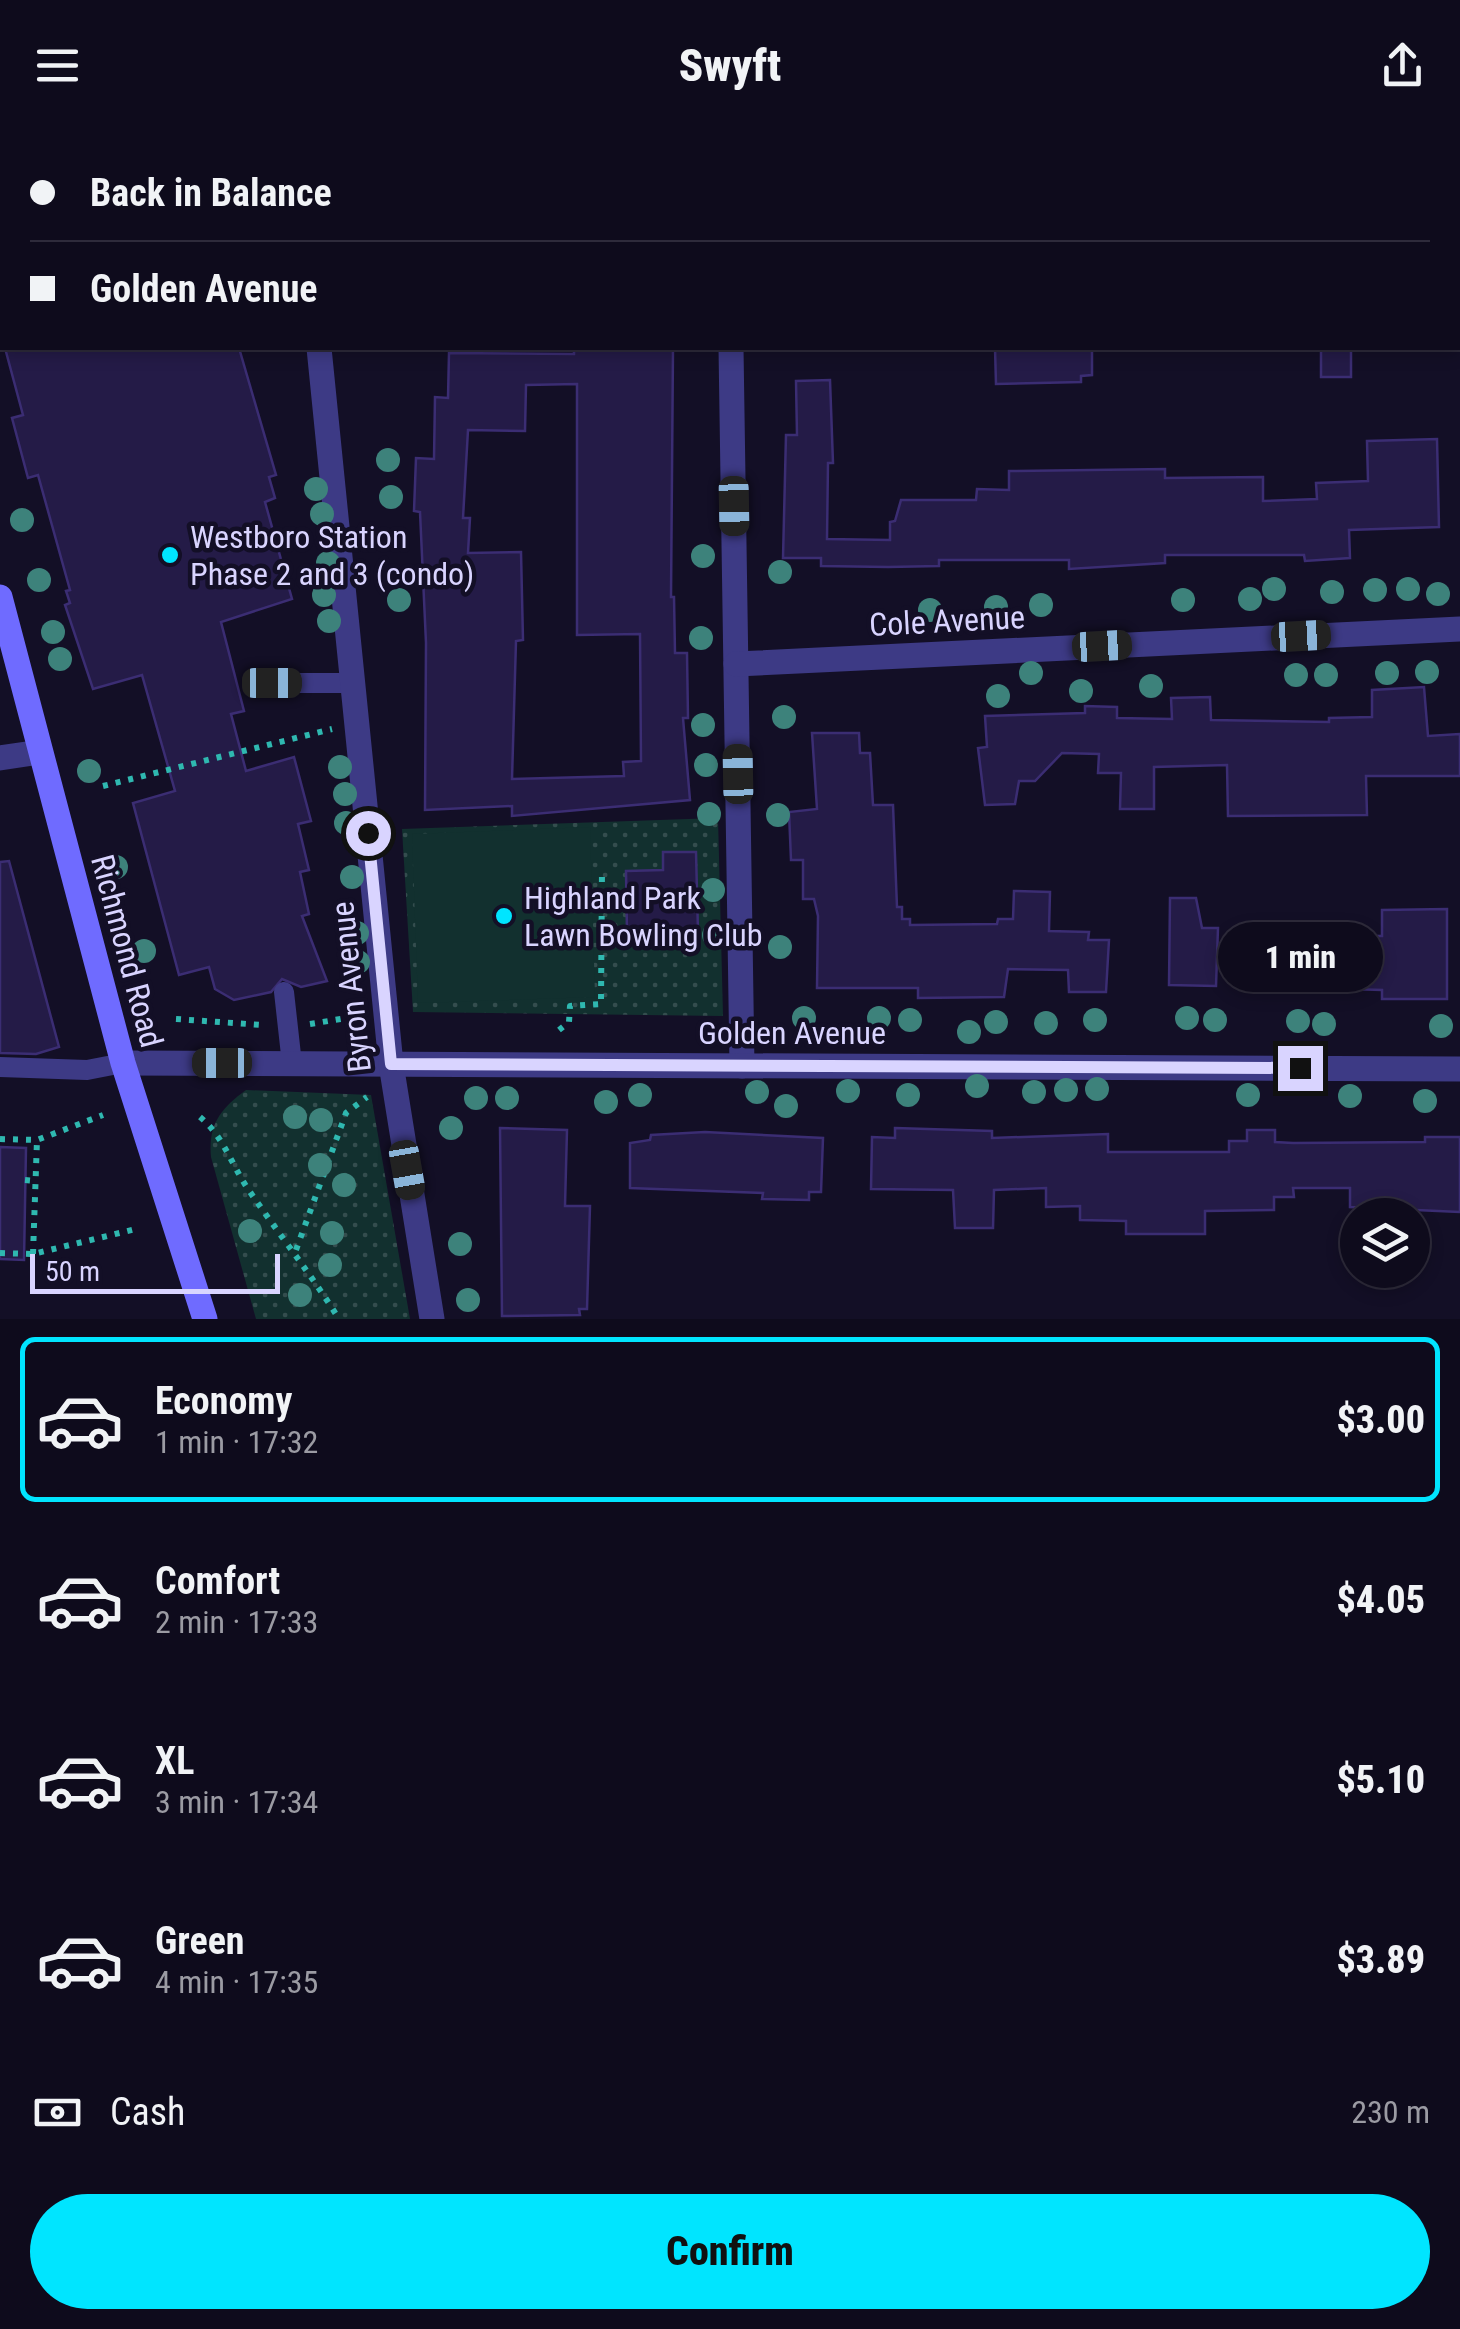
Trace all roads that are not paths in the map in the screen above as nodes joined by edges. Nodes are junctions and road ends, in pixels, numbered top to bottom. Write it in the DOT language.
graph roads {
  1 [pos="319,350"];
  2 [pos="731,350"];
  3 [pos="0,596"];
  4 [pos="1460,629"];
  5 [pos="736,664"];
  6 [pos="354,682"];
  7 [pos="272,683"];
  8 [pos="40,752"];
  9 [pos="0,758"];
  10 [pos="284,992"];
  11 [pos="123,1063"];
  12 [pos="292,1064"];
  13 [pos="391,1064"];
  14 [pos="742,1066"];
  15 [pos="0,1068"];
  16 [pos="1460,1069"];
  17 [pos="205,1319"];
  18 [pos="432,1319"];
  1 -- 6 [label="street, Byron Avenue"];
  2 -- 5 [label="street"];
  3 -- 8 [label="main road, Richmond Road"];
  4 -- 5 [label="street, Cole Avenue"];
  5 -- 14 [label="street"];
  6 -- 7 [label="lane"];
  6 -- 13 [label="street, Byron Avenue"];
  8 -- 9 [label="street"];
  8 -- 11 [label="main road, Richmond Road"];
  10 -- 12 [label="lane"];
  11 -- 12 [label="street, Golden Avenue"];
  11 -- 15 [label="lane"];
  11 -- 17 [label="main road, Richmond Road"];
  12 -- 13 [label="street, Golden Avenue"];
  13 -- 14 [label="street, Golden Avenue"];
  13 -- 18 [label="street, Byron Avenue"];
  14 -- 16 [label="street, Golden Avenue"];
}
